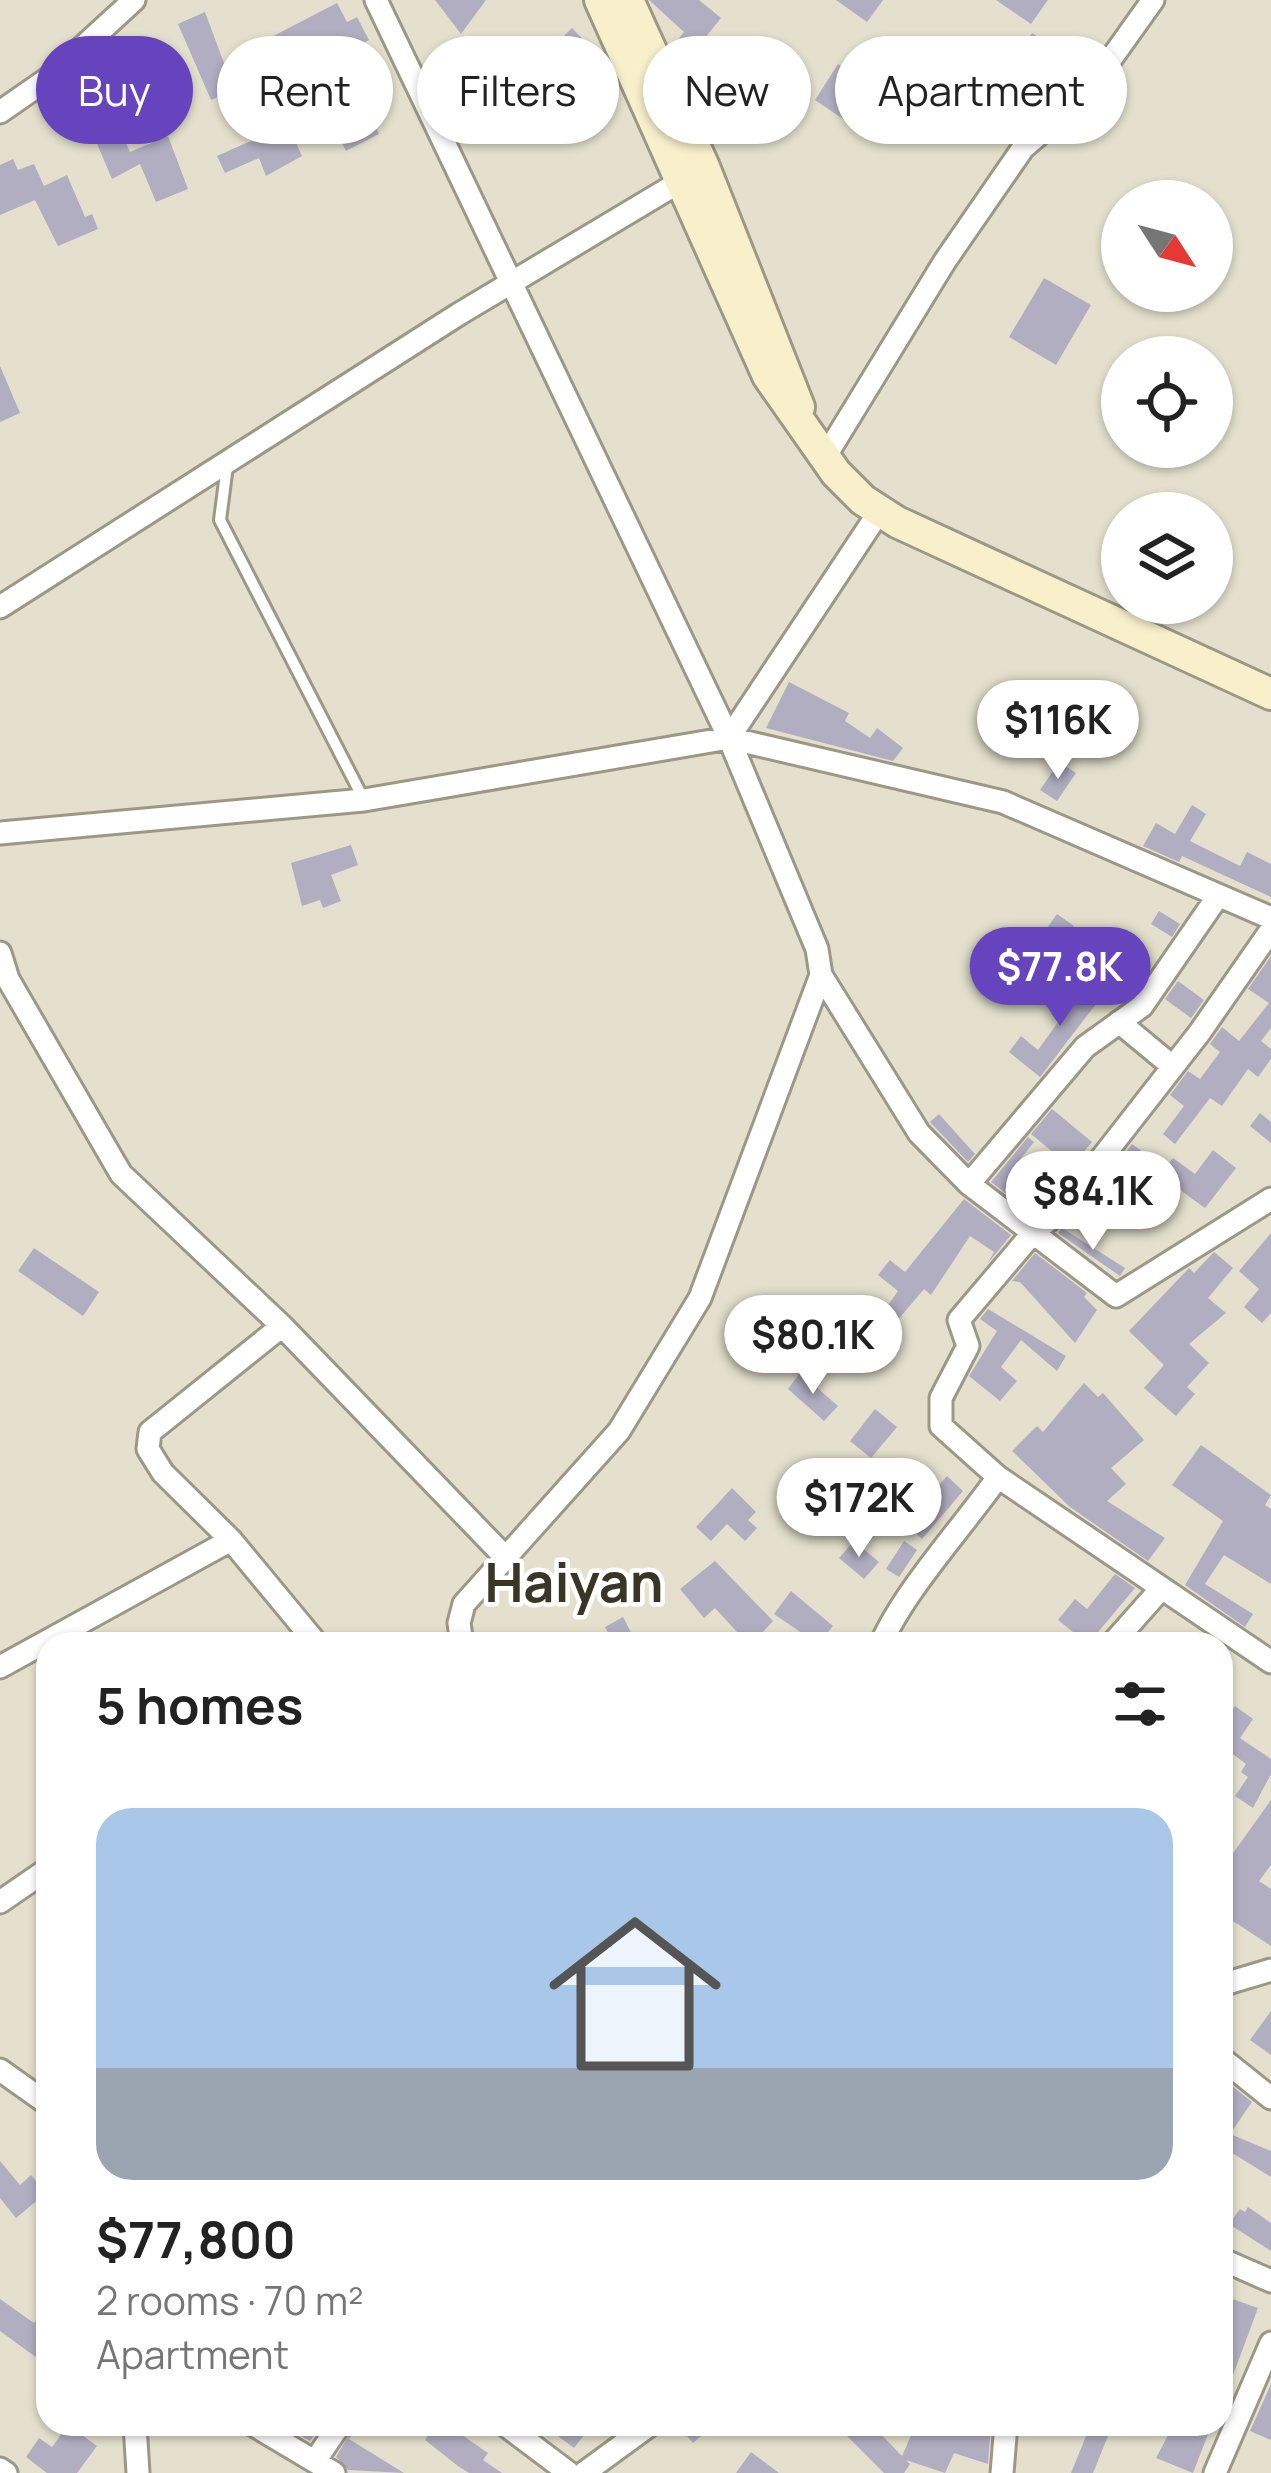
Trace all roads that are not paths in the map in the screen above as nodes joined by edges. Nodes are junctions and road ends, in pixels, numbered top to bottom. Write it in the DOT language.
graph roads {
  1 [pos="134,0"];
  2 [pos="376,0"];
  3 [pos="600,0"];
  4 [pos="628,0"];
  5 [pos="1153,0"];
  6 [pos="0,112"];
  7 [pos="693,174"];
  8 [pos="509,286"];
  9 [pos="824,458"];
  10 [pos="228,460"];
  11 [pos="879,512"];
  12 [pos="0,607"];
  13 [pos="1271,694"];
  14 [pos="729,738"];
  15 [pos="364,800"];
  16 [pos="0,833"];
  17 [pos="1218,896"];
  18 [pos="1271,918"];
  19 [pos="1271,930"];
  20 [pos="0,953"];
  21 [pos="821,975"];
  22 [pos="1119,1022"];
  23 [pos="1172,1066"];
  24 [pos="969,1184"];
  25 [pos="1271,1199"];
  26 [pos="1032,1234"];
  27 [pos="282,1326"];
  28 [pos="998,1478"];
  29 [pos="231,1540"];
  30 [pos="505,1557"];
  31 [pos="1159,1591"];
  32 [pos="62,1632"];
  33 [pos="307,1632"];
  34 [pos="460,1632"];
  35 [pos="886,1632"];
  36 [pos="1123,1632"];
  37 [pos="1224,1632"];
  38 [pos="1233,1638"];
  39 [pos="36,1646"];
  40 [pos="1271,1662"];
  41 [pos="0,1666"];
  42 [pos="36,1877"];
  43 [pos="0,1902"];
  44 [pos="1271,1970"];
  45 [pos="1233,1981"];
  46 [pos="1233,2068"];
  47 [pos="0,2070"];
  48 [pos="36,2096"];
  49 [pos="1271,2098"];
  50 [pos="1233,2265"];
  51 [pos="1271,2282"];
  52 [pos="1271,2343"];
  53 [pos="1233,2431"];
  54 [pos="136,2436"];
  55 [pos="272,2436"];
  56 [pos="336,2436"];
  57 [pos="524,2436"];
  58 [pos="634,2436"];
  59 [pos="1005,2436"];
  60 [pos="1231,2436"];
  61 [pos="325,2467"];
  62 [pos="584,2472"];
  63 [pos="138,2473"];
  64 [pos="1002,2473"];
  65 [pos="1215,2473"];
  1 -- 6 [label="street"];
  2 -- 8 [label="street"];
  3 -- 7 [label="street"];
  4 -- 7 [label="street"];
  5 -- 9 [label="street"];
  7 -- 8 [label="street"];
  7 -- 9 [label="street"];
  8 -- 10 [label="street"];
  8 -- 14 [label="street"];
  9 -- 11 [label="street"];
  10 -- 12 [label="street"];
  10 -- 15 [label="lane"];
  11 -- 13 [label="street"];
  11 -- 14 [label="street"];
  14 -- 15 [label="street"];
  14 -- 17 [label="street"];
  14 -- 21 [label="street"];
  15 -- 16 [label="street"];
  17 -- 18 [label="street"];
  17 -- 22 [label="street"];
  19 -- 23 [label="street"];
  20 -- 27 [label="street"];
  21 -- 24 [label="street"];
  21 -- 30 [label="street"];
  22 -- 23 [label="street"];
  22 -- 24 [label="street"];
  23 -- 26 [label="street"];
  24 -- 26 [label="street"];
  25 -- 26 [label="street"];
  26 -- 28 [label="street"];
  27 -- 29 [label="street"];
  27 -- 30 [label="street"];
  28 -- 31 [label="street"];
  28 -- 35 [label="street"];
  29 -- 32 [label="street"];
  29 -- 33 [label="street"];
  30 -- 34 [label="street"];
  31 -- 36 [label="street"];
  31 -- 37 [label="street"];
  38 -- 40 [label="street"];
  39 -- 41 [label="street"];
  42 -- 43 [label="street"];
  44 -- 45 [label="street"];
  46 -- 49 [label="street"];
  47 -- 48 [label="street"];
  50 -- 51 [label="street"];
  52 -- 53 [label="street"];
  54 -- 63 [label="street"];
  55 -- 61 [label="street"];
  56 -- 61 [label="street"];
  57 -- 62 [label="street"];
  58 -- 62 [label="street"];
  59 -- 64 [label="street"];
  60 -- 65 [label="street"];
}
